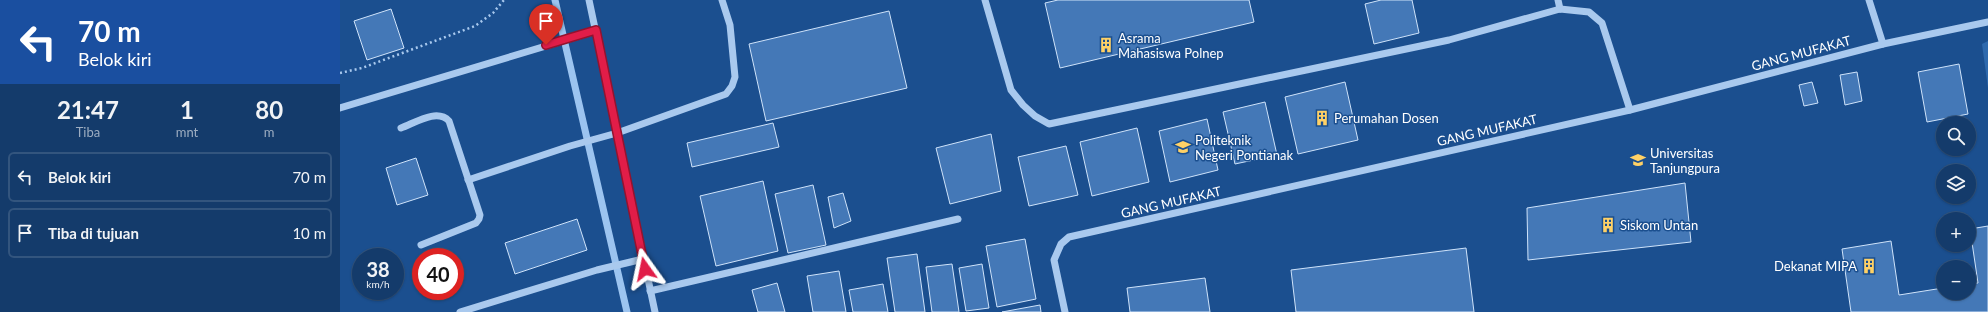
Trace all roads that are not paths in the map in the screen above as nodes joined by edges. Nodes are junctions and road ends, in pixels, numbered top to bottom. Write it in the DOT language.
graph roads {
  1 [pos="589,0"];
  2 [pos="722,0"];
  3 [pos="985,0"];
  4 [pos="1558,0"];
  5 [pos="1869,0"];
  6 [pos="1560,10"];
  7 [pos="1988,22"];
  8 [pos="596,30"];
  9 [pos="1884,44"];
  10 [pos="340,108"];
  11 [pos="1630,110"];
  12 [pos="401,128"];
  13 [pos="617,133"];
  14 [pos="468,180"];
  15 [pos="958,219"];
  16 [pos="421,244"];
  17 [pos="643,259"];
  18 [pos="650,291"];
  19 [pos="460,312"];
  20 [pos="655,312"];
  21 [pos="1065,312"];
  1 -- 8 [label="street"];
  2 -- 13 [label="street"];
  3 -- 6 [label="street"];
  4 -- 6 [label="street"];
  5 -- 9 [label="street"];
  6 -- 11 [label="street"];
  7 -- 9 [label="street, GANG MUFAKAT"];
  8 -- 10 [label="street"];
  8 -- 13 [label="street"];
  9 -- 11 [label="street, GANG MUFAKAT"];
  11 -- 21 [label="street, GANG MUFAKAT"];
  12 -- 14 [label="street"];
  13 -- 14 [label="street"];
  13 -- 17 [label="street"];
  14 -- 16 [label="street"];
  15 -- 18 [label="street"];
  17 -- 18 [label="street"];
  17 -- 19 [label="street"];
  18 -- 20 [label="street"];
}
